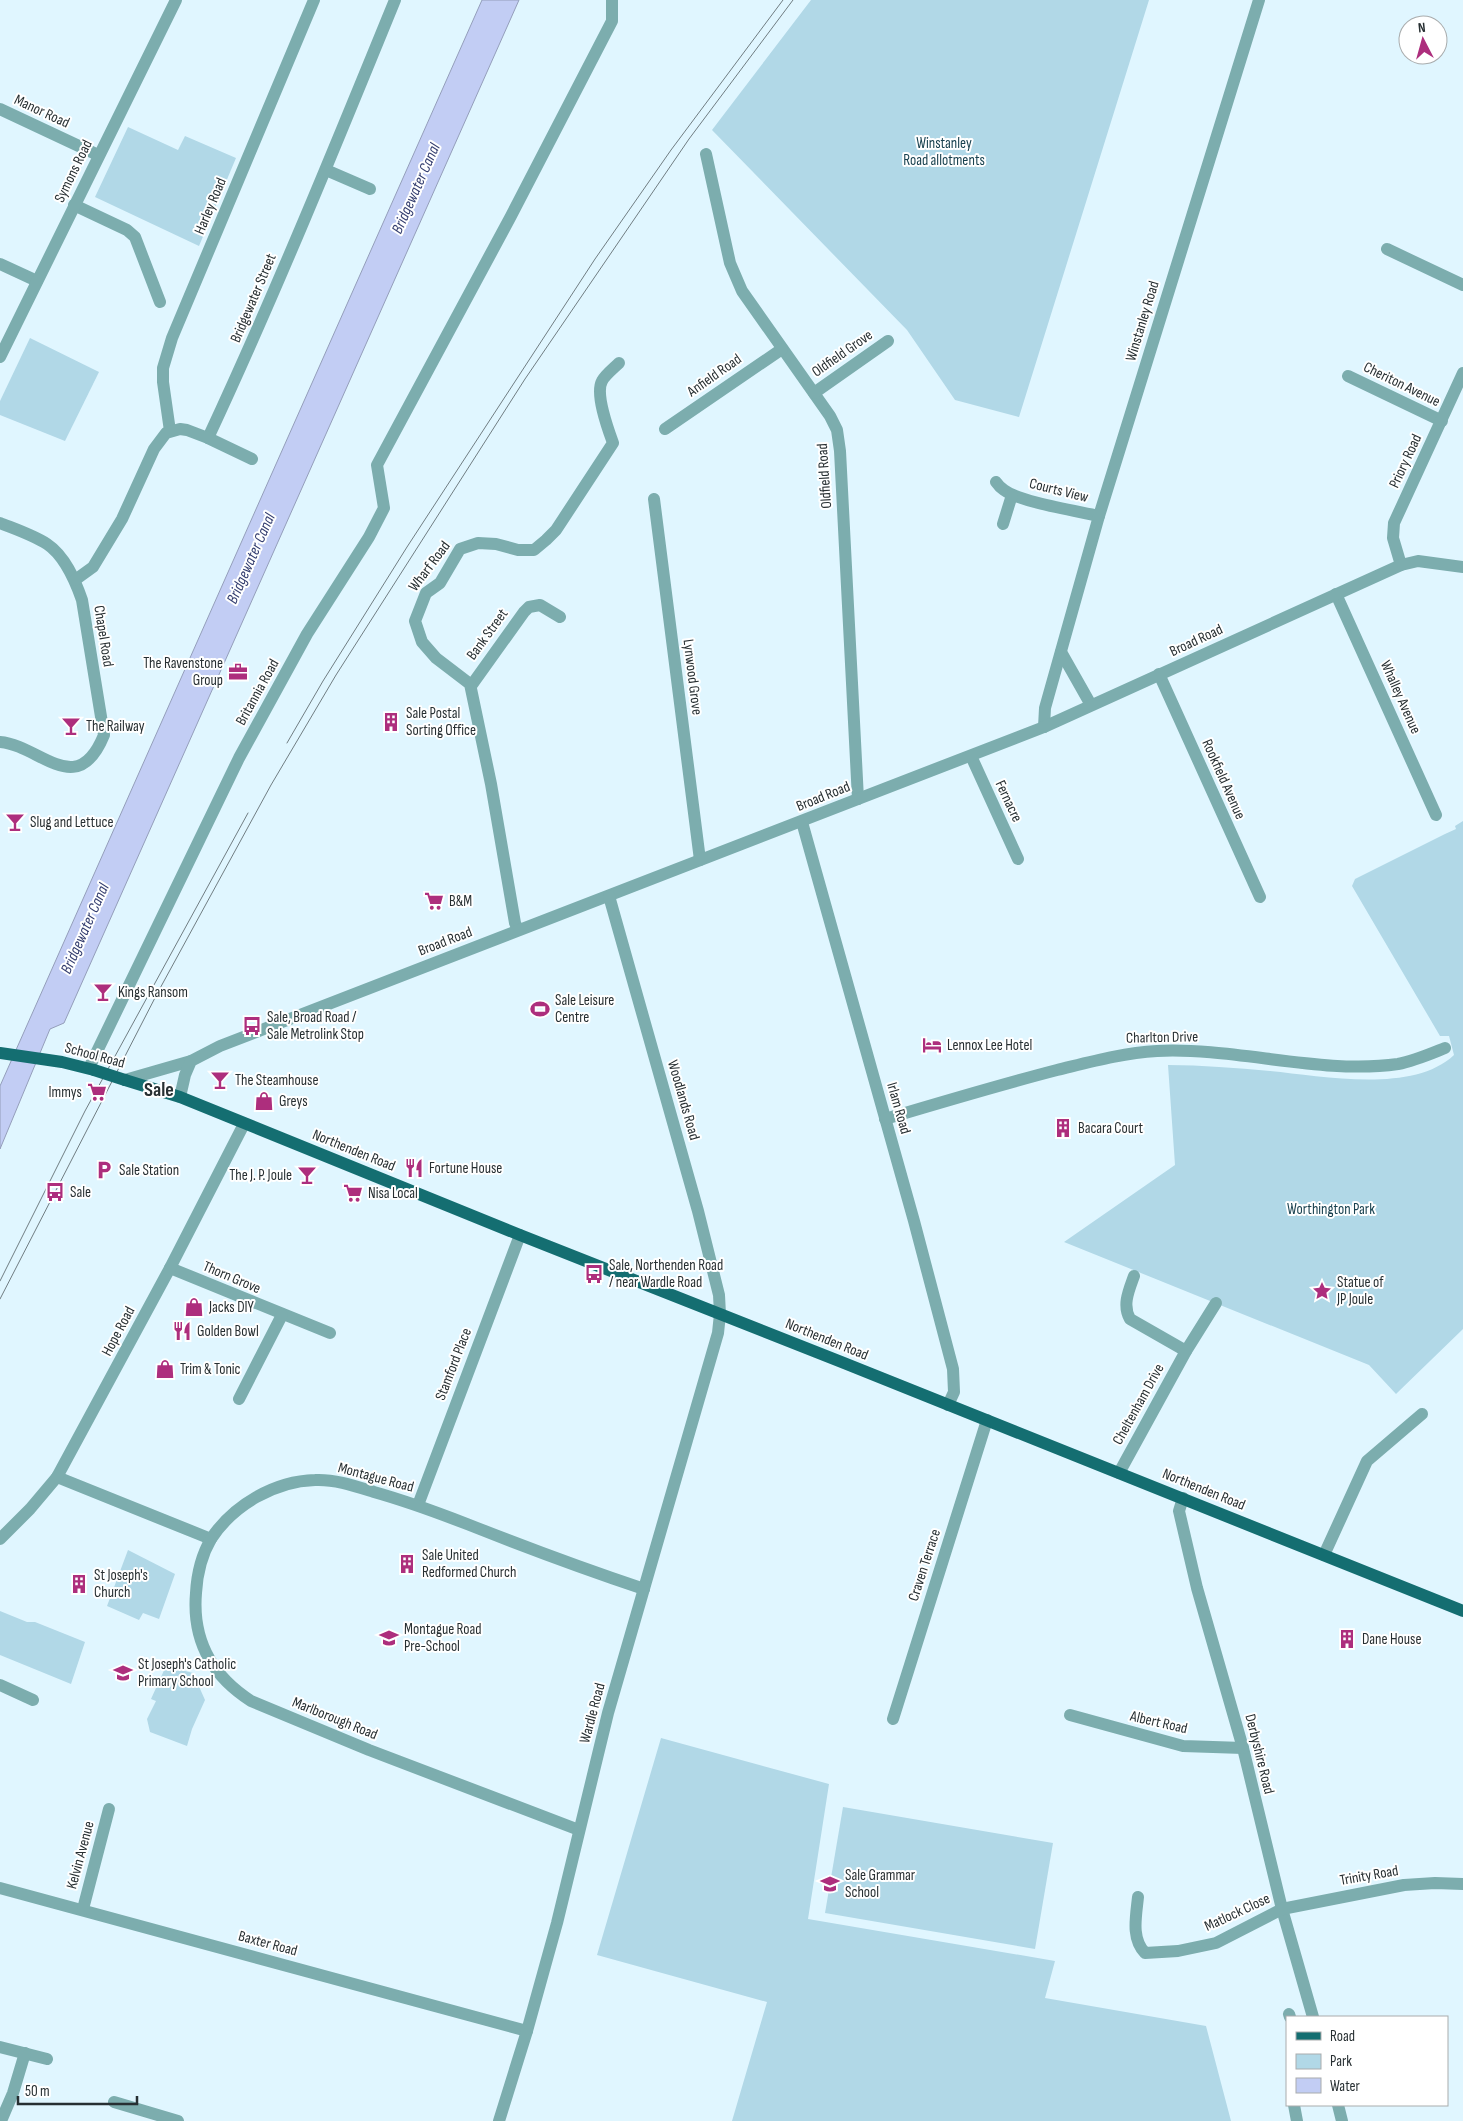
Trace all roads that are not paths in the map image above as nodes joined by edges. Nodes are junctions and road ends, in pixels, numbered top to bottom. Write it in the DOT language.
graph roads {
  1 [pos="176,0"];
  2 [pos="314,0"];
  3 [pos="395,0"];
  4 [pos="612,0"];
  5 [pos="1259,0"];
  6 [pos="0,109"];
  7 [pos="706,154"];
  8 [pos="98,155"];
  9 [pos="326,170"];
  10 [pos="370,189"];
  11 [pos="74,204"];
  12 [pos="1387,249"];
  13 [pos="0,264"];
  14 [pos="37,281"];
  15 [pos="1463,285"];
  16 [pos="160,302"];
  17 [pos="888,341"];
  18 [pos="782,348"];
  19 [pos="0,357"];
  20 [pos="619,363"];
  21 [pos="1463,373"];
  22 [pos="1348,376"];
  23 [pos="814,393"];
  24 [pos="1442,421"];
  25 [pos="665,429"];
  26 [pos="170,431"];
  27 [pos="208,438"];
  28 [pos="252,459"];
  29 [pos="996,482"];
  30 [pos="1012,495"];
  31 [pos="654,499"];
  32 [pos="1099,516"];
  33 [pos="0,523"];
  34 [pos="1003,524"];
  35 [pos="1401,565"];
  36 [pos="1463,567"];
  37 [pos="75,580"];
  38 [pos="1336,594"];
  39 [pos="560,617"];
  40 [pos="1060,652"];
  41 [pos="1159,674"];
  42 [pos="471,686"];
  43 [pos="1091,706"];
  44 [pos="1044,727"];
  45 [pos="0,742"];
  46 [pos="971,756"];
  47 [pos="858,799"];
  48 [pos="1436,815"];
  49 [pos="802,822"];
  50 [pos="1018,859"];
  51 [pos="700,860"];
  52 [pos="609,896"];
  53 [pos="1260,897"];
  54 [pos="518,930"];
  55 [pos="1445,1048"];
  56 [pos="4,1053"];
  57 [pos="191,1062"];
  58 [pos="92,1069"];
  59 [pos="126,1080"];
  60 [pos="180,1097"];
  61 [pos="885,1119"];
  62 [pos="244,1124"];
  63 [pos="520,1235"];
  64 [pos="170,1268"];
  65 [pos="1134,1276"];
  66 [pos="1216,1303"];
  67 [pos="720,1314"];
  68 [pos="282,1315"];
  69 [pos="330,1334"];
  70 [pos="1186,1351"];
  71 [pos="239,1399"];
  72 [pos="948,1404"];
  73 [pos="1422,1414"];
  74 [pos="987,1420"];
  75 [pos="1119,1473"];
  76 [pos="57,1477"];
  77 [pos="1184,1498"];
  78 [pos="418,1505"];
  79 [pos="0,1539"];
  80 [pos="211,1539"];
  81 [pos="1324,1555"];
  82 [pos="644,1589"];
  83 [pos="1463,1611"];
  84 [pos="0,1685"];
  85 [pos="33,1700"];
  86 [pos="1070,1715"];
  87 [pos="892,1719"];
  88 [pos="1243,1748"];
  89 [pos="109,1809"];
  90 [pos="579,1830"];
  91 [pos="1463,1884"];
  92 [pos="0,1888"];
  93 [pos="1138,1897"];
  94 [pos="83,1909"];
  95 [pos="1282,1909"];
  96 [pos="1313,2016"];
  97 [pos="527,2030"];
  98 [pos="0,2047"];
  99 [pos="25,2052"];
  100 [pos="46,2059"];
  101 [pos="114,2102"];
  102 [pos="1294,2106"];
  103 [pos="1338,2106"];
  104 [pos="1,2121"];
  105 [pos="178,2121"];
  106 [pos="499,2121"];
  107 [pos="1297,2121"];
  108 [pos="1342,2121"];
  1 -- 8 [label="street, Symons Road"];
  2 -- 26 [label="street, Harley Road"];
  3 -- 9 [label="street, Bridgewater Street"];
  4 -- 58 [label="street, Britannia Road"];
  5 -- 32 [label="street, Winstanley Road"];
  6 -- 8 [label="street, Manor Road"];
  7 -- 18 [label="street, Oldfield Road"];
  8 -- 11 [label="street, Symons Road"];
  9 -- 10 [label="street"];
  9 -- 27 [label="street, Bridgewater Street"];
  11 -- 14 [label="street, Symons Road"];
  11 -- 16 [label="street"];
  12 -- 15 [label="street"];
  13 -- 14 [label="street"];
  14 -- 19 [label="street, Symons Road"];
  17 -- 23 [label="street, Oldfield Grove"];
  18 -- 23 [label="street, Oldfield Road"];
  18 -- 25 [label="street, Anfield Road"];
  20 -- 42 [label="street, Wharf Road"];
  21 -- 24 [label="street, Priory Road"];
  22 -- 24 [label="street, Cheriton Avenue"];
  23 -- 47 [label="street, Oldfield Road"];
  24 -- 35 [label="street, Priory Road"];
  26 -- 27 [label="street"];
  26 -- 37 [label="street"];
  27 -- 28 [label="street"];
  29 -- 30 [label="street, Courts View"];
  30 -- 32 [label="street, Courts View"];
  30 -- 34 [label="street, Courts View"];
  31 -- 51 [label="street, Lynwood Grove"];
  32 -- 40 [label="street, Winstanley Road"];
  33 -- 37 [label="street, Chapel Road"];
  35 -- 36 [label="street, Broad Road"];
  35 -- 38 [label="street, Broad Road"];
  37 -- 45 [label="street, Chapel Road"];
  38 -- 41 [label="street, Broad Road"];
  38 -- 48 [label="street, Whalley Avenue"];
  39 -- 42 [label="street, Bank Street"];
  40 -- 43 [label="street"];
  40 -- 44 [label="street, Winstanley Road"];
  41 -- 43 [label="street, Broad Road"];
  41 -- 53 [label="street, Rookfield Avenue"];
  42 -- 54 [label="street"];
  43 -- 44 [label="street, Broad Road"];
  44 -- 46 [label="street, Broad Road"];
  46 -- 47 [label="street, Broad Road"];
  46 -- 50 [label="street, Fernacre"];
  47 -- 49 [label="street, Broad Road"];
  49 -- 51 [label="street, Broad Road"];
  49 -- 61 [label="street, Irlam Road"];
  51 -- 52 [label="street, Broad Road"];
  52 -- 54 [label="street, Broad Road"];
  52 -- 67 [label="street, Woodlands Road"];
  54 -- 57 [label="street, Broad Road"];
  55 -- 61 [label="street, Charlton Drive"];
  56 -- 58 [label="main road, School Road"];
  57 -- 59 [label="street, Broad Road"];
  57 -- 60 [label="street"];
  58 -- 59 [label="main road, School Road, bridge"];
  59 -- 60 [label="main road, School Road"];
  60 -- 62 [label="main road, Northenden Road"];
  61 -- 72 [label="street, Irlam Road"];
  62 -- 63 [label="main road, Northenden Road"];
  62 -- 64 [label="street, Hope Road"];
  63 -- 67 [label="main road, Northenden Road"];
  63 -- 78 [label="street, Stamford Place"];
  64 -- 68 [label="street, Thorn Grove"];
  64 -- 76 [label="street, Hope Road"];
  65 -- 70 [label="street"];
  66 -- 70 [label="street, Cheltenham Drive"];
  67 -- 72 [label="main road, Northenden Road"];
  67 -- 82 [label="street, Wardle Road"];
  68 -- 69 [label="street, Thorn Grove"];
  68 -- 71 [label="street"];
  70 -- 75 [label="street, Cheltenham Drive"];
  72 -- 74 [label="main road, Northenden Road"];
  73 -- 81 [label="street"];
  74 -- 75 [label="main road, Northenden Road"];
  74 -- 87 [label="street, Craven Terrace"];
  75 -- 77 [label="main road, Northenden Road"];
  76 -- 79 [label="street, Hope Road"];
  76 -- 80 [label="street"];
  77 -- 81 [label="main road, Northenden Road"];
  77 -- 88 [label="street, Derbyshire Road"];
  78 -- 80 [label="street, Montague Road"];
  78 -- 82 [label="street, Montague Road"];
  80 -- 90 [label="street, Marlborough Road"];
  81 -- 83 [label="main road, Northenden Road"];
  82 -- 90 [label="street, Wardle Road"];
  84 -- 85 [label="street"];
  86 -- 88 [label="street, Albert Road"];
  88 -- 95 [label="street, Derbyshire Road"];
  89 -- 94 [label="street, Kelvin Avenue"];
  90 -- 97 [label="street, Wardle Road"];
  91 -- 95 [label="street, Trinity Road"];
  92 -- 94 [label="street, Baxter Road"];
  93 -- 95 [label="street, Matlock Close"];
  94 -- 97 [label="street, Baxter Road"];
  95 -- 96 [label="street, Derbyshire Road"];
  97 -- 106 [label="street, Wardle Road"];
  98 -- 99 [label="street"];
  99 -- 100 [label="street"];
  99 -- 104 [label="street"];
  101 -- 105 [label="street"];
  102 -- 107 [label="street"];
  103 -- 108 [label="street"];
}
